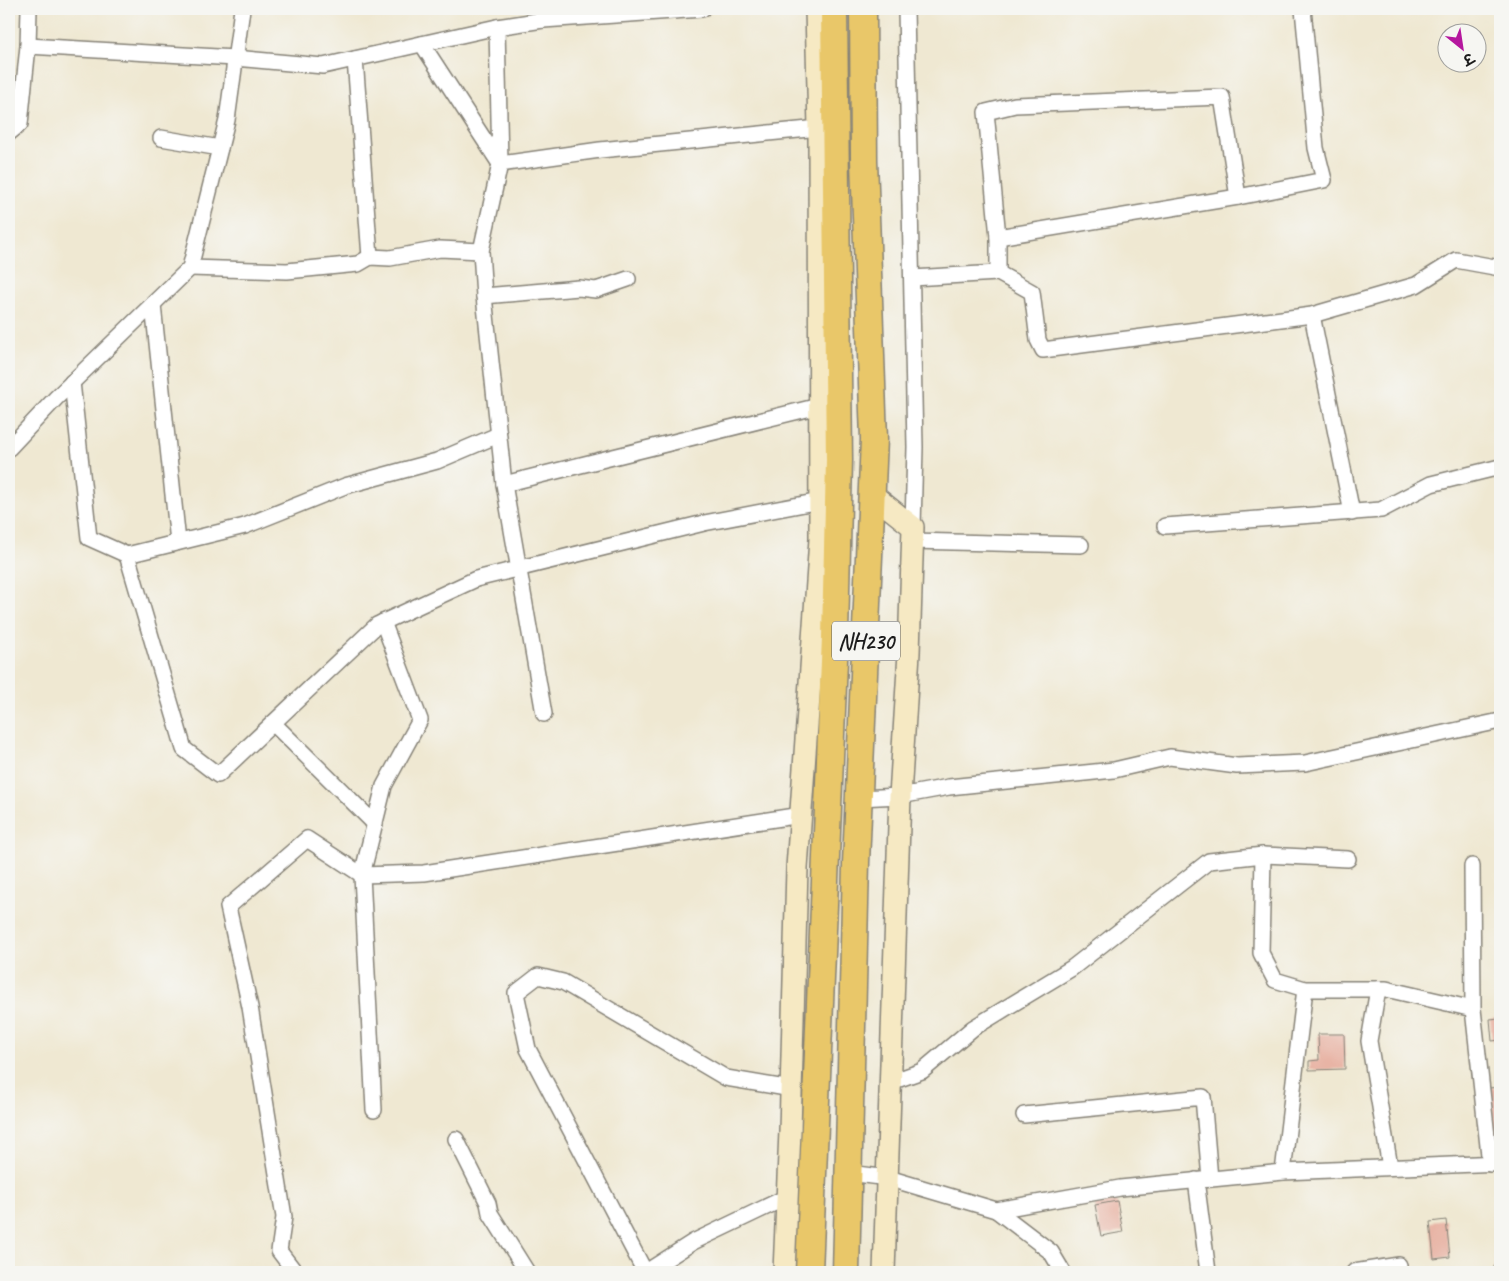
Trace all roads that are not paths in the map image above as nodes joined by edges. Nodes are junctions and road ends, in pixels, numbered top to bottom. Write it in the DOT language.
graph roads {
  1 [pos="29,9"];
  2 [pos="242,9"];
  3 [pos="702,9"];
  4 [pos="816,9"];
  5 [pos="834,9"];
  6 [pos="863,9"];
  7 [pos="906,9"];
  8 [pos="1303,9"];
  9 [pos="544,14"];
  10 [pos="496,27"];
  11 [pos="422,44"];
  12 [pos="28,46"];
  13 [pos="235,58"];
  14 [pos="355,59"];
  15 [pos="819,128"];
  16 [pos="9,133"];
  17 [pos="161,138"];
  18 [pos="220,148"];
  19 [pos="500,164"];
  20 [pos="1238,197"];
  21 [pos="998,237"];
  22 [pos="481,251"];
  23 [pos="370,257"];
  24 [pos="190,268"];
  25 [pos="1500,268"];
  26 [pos="998,273"];
  27 [pos="912,278"];
  28 [pos="628,279"];
  29 [pos="484,296"];
  30 [pos="153,305"];
  31 [pos="1312,315"];
  32 [pos="72,382"];
  33 [pos="819,406"];
  34 [pos="498,435"];
  35 [pos="9,448"];
  36 [pos="1500,467"];
  37 [pos="504,484"];
  38 [pos="872,495"];
  39 [pos="820,501"];
  40 [pos="1352,513"];
  41 [pos="1165,526"];
  42 [pos="829,533"];
  43 [pos="912,534"];
  44 [pos="178,542"];
  45 [pos="1081,545"];
  46 [pos="127,555"];
  47 [pos="518,569"];
  48 [pos="383,622"];
  49 [pos="544,714"];
  50 [pos="1500,721"];
  51 [pos="273,723"];
  52 [pos="900,796"];
  53 [pos="859,798"];
  54 [pos="801,815"];
  55 [pos="375,824"];
  56 [pos="1263,855"];
  57 [pos="1348,859"];
  58 [pos="1472,866"];
  59 [pos="362,875"];
  60 [pos="1305,989"];
  61 [pos="1378,989"];
  62 [pos="1473,1009"];
  63 [pos="891,1082"];
  64 [pos="792,1089"];
  65 [pos="374,1110"];
  66 [pos="1024,1115"];
  67 [pos="790,1131"];
  68 [pos="456,1139"];
  69 [pos="814,1146"];
  70 [pos="1495,1163"];
  71 [pos="1390,1167"];
  72 [pos="1282,1172"];
  73 [pos="849,1173"];
  74 [pos="888,1178"];
  75 [pos="1203,1180"];
  76 [pos="787,1197"];
  77 [pos="996,1210"];
  78 [pos="1399,1265"];
  79 [pos="295,1272"];
  80 [pos="527,1272"];
  81 [pos="646,1272"];
  82 [pos="784,1272"];
  83 [pos="809,1272"];
  84 [pos="846,1272"];
  85 [pos="884,1272"];
  86 [pos="1063,1272"];
  87 [pos="1208,1272"];
  88 [pos="1354,1272"];
  1 -- 12 [label="street"];
  2 -- 13 [label="street"];
  3 -- 9 [label="street"];
  4 -- 15 [label="street"];
  5 -- 42 [label="highway, NH230"];
  6 -- 38 [label="highway, NH230"];
  7 -- 27 [label="street"];
  8 -- 20 [label="street"];
  9 -- 10 [label="street"];
  10 -- 11 [label="street"];
  10 -- 19 [label="street"];
  11 -- 14 [label="street"];
  11 -- 19 [label="street"];
  12 -- 13 [label="street"];
  12 -- 16 [label="street"];
  13 -- 14 [label="street"];
  13 -- 18 [label="street"];
  14 -- 23 [label="street"];
  15 -- 19 [label="street"];
  15 -- 33 [label="street"];
  17 -- 18 [label="street"];
  18 -- 24 [label="street"];
  19 -- 22 [label="street"];
  20 -- 21 [label="street"];
  20 -- 21 [label="street"];
  21 -- 26 [label="street"];
  22 -- 23 [label="street"];
  22 -- 29 [label="street"];
  23 -- 24 [label="street"];
  24 -- 30 [label="street"];
  25 -- 31 [label="street"];
  26 -- 27 [label="street"];
  26 -- 31 [label="street"];
  27 -- 43 [label="street"];
  28 -- 29 [label="street"];
  29 -- 34 [label="street"];
  30 -- 32 [label="street"];
  30 -- 44 [label="street"];
  31 -- 40 [label="street"];
  32 -- 35 [label="street"];
  32 -- 46 [label="street"];
  33 -- 37 [label="street"];
  33 -- 39 [label="street"];
  34 -- 37 [label="street"];
  34 -- 44 [label="street"];
  36 -- 40 [label="street"];
  37 -- 47 [label="street"];
  38 -- 43 [label="street"];
  38 -- 53 [label="highway, NH230"];
  39 -- 42 [label="street"];
  39 -- 47 [label="street"];
  40 -- 41 [label="street"];
  42 -- 54 [label="street"];
  42 -- 69 [label="highway, NH230"];
  43 -- 45 [label="street"];
  43 -- 52 [label="street"];
  44 -- 46 [label="street"];
  46 -- 51 [label="street"];
  47 -- 48 [label="street"];
  47 -- 49 [label="street"];
  48 -- 51 [label="street"];
  48 -- 55 [label="street"];
  50 -- 52 [label="street"];
  51 -- 55 [label="street"];
  52 -- 53 [label="street"];
  52 -- 63 [label="street"];
  53 -- 73 [label="highway, NH230"];
  54 -- 59 [label="street"];
  54 -- 64 [label="street"];
  55 -- 59 [label="street"];
  56 -- 57 [label="street"];
  56 -- 60 [label="street"];
  56 -- 63 [label="street"];
  58 -- 62 [label="street"];
  59 -- 65 [label="street"];
  59 -- 79 [label="street"];
  60 -- 61 [label="street"];
  60 -- 72 [label="street"];
  61 -- 62 [label="street"];
  61 -- 71 [label="street"];
  62 -- 70 [label="street"];
  63 -- 74 [label="street"];
  64 -- 67 [label="street"];
  64 -- 81 [label="street"];
  66 -- 75 [label="street"];
  67 -- 69 [label="street"];
  67 -- 76 [label="street"];
  68 -- 80 [label="street"];
  69 -- 83 [label="highway, NH230"];
  70 -- 71 [label="street"];
  71 -- 72 [label="street"];
  72 -- 75 [label="street"];
  73 -- 74 [label="street"];
  73 -- 84 [label="highway, NH230"];
  74 -- 77 [label="street"];
  74 -- 85 [label="street"];
  75 -- 77 [label="street"];
  75 -- 87 [label="street"];
  76 -- 81 [label="street"];
  76 -- 82 [label="street"];
  77 -- 86 [label="street"];
  78 -- 88 [label="street"];
}
